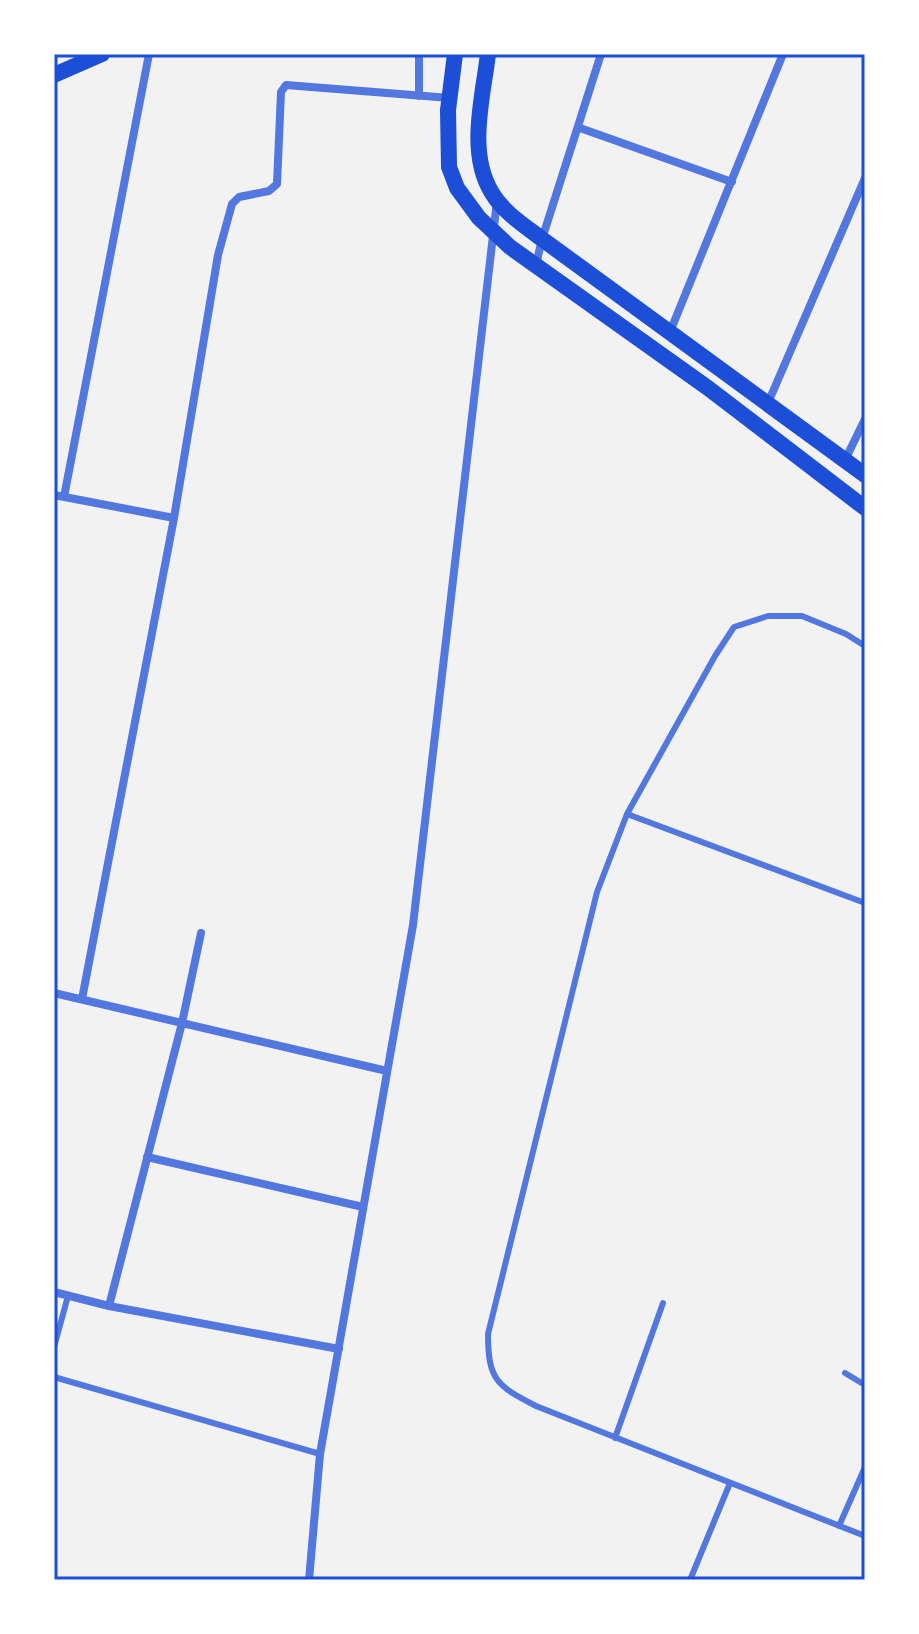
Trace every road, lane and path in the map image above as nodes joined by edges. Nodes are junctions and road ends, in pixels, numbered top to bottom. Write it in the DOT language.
graph roads {
  1 [pos="102,54"];
  2 [pos="149,54"];
  3 [pos="419,54"];
  4 [pos="455,54"];
  5 [pos="488,54"];
  6 [pos="601,54"];
  7 [pos="783,54"];
  8 [pos="54,75"];
  9 [pos="419,96"];
  10 [pos="450,98"];
  11 [pos="580,128"];
  12 [pos="865,178"];
  13 [pos="732,182"];
  14 [pos="497,200"];
  15 [pos="493,231"];
  16 [pos="542,239"];
  17 [pos="536,265"];
  18 [pos="670,332"];
  19 [pos="768,403"];
  20 [pos="865,419"];
  21 [pos="845,460"];
  22 [pos="865,475"];
  23 [pos="59,496"];
  24 [pos="865,508"];
  25 [pos="174,518"];
  26 [pos="865,646"];
  27 [pos="627,814"];
  28 [pos="865,903"];
  29 [pos="201,933"];
  30 [pos="54,993"];
  31 [pos="82,999"];
  32 [pos="182,1023"];
  33 [pos="387,1071"];
  34 [pos="147,1157"];
  35 [pos="363,1207"];
  36 [pos="54,1292"];
  37 [pos="68,1296"];
  38 [pos="663,1303"];
  39 [pos="109,1306"];
  40 [pos="54,1347"];
  41 [pos="339,1349"];
  42 [pos="845,1373"];
  43 [pos="54,1377"];
  44 [pos="865,1385"];
  45 [pos="615,1438"];
  46 [pos="320,1454"];
  47 [pos="865,1467"];
  48 [pos="730,1483"];
  49 [pos="839,1526"];
  50 [pos="865,1536"];
  51 [pos="309,1580"];
  52 [pos="690,1580"];
  1 -- 8 [label="main road"];
  2 -- 23 [label="street"];
  3 -- 9 [label="street"];
  4 -- 10 [label="main road"];
  5 -- 14 [label="main road"];
  6 -- 11 [label="street"];
  7 -- 13 [label="street"];
  9 -- 10 [label="street"];
  9 -- 25 [label="street"];
  10 -- 15 [label="main road"];
  11 -- 13 [label="street"];
  11 -- 16 [label="street"];
  12 -- 19 [label="street"];
  13 -- 18 [label="street"];
  14 -- 15 [label="street"];
  14 -- 16 [label="main road"];
  15 -- 17 [label="main road"];
  15 -- 33 [label="street"];
  16 -- 17 [label="street"];
  16 -- 18 [label="main road"];
  17 -- 24 [label="main road"];
  18 -- 19 [label="main road"];
  19 -- 21 [label="main road"];
  20 -- 21 [label="street"];
  21 -- 22 [label="main road"];
  23 -- 25 [label="street"];
  25 -- 31 [label="street"];
  26 -- 27 [label="lane"];
  27 -- 28 [label="lane"];
  27 -- 45 [label="lane"];
  29 -- 32 [label="street"];
  30 -- 31 [label="street"];
  31 -- 32 [label="street"];
  32 -- 33 [label="street"];
  32 -- 34 [label="street"];
  33 -- 35 [label="street"];
  34 -- 35 [label="street"];
  34 -- 39 [label="street"];
  35 -- 41 [label="street"];
  36 -- 37 [label="street"];
  37 -- 39 [label="street"];
  37 -- 40 [label="lane"];
  38 -- 45 [label="lane"];
  39 -- 41 [label="street"];
  41 -- 46 [label="street"];
  42 -- 44 [label="lane"];
  43 -- 46 [label="lane"];
  45 -- 48 [label="lane"];
  46 -- 51 [label="street"];
  47 -- 49 [label="lane"];
  48 -- 49 [label="lane"];
  48 -- 52 [label="lane"];
  49 -- 50 [label="lane"];
}
